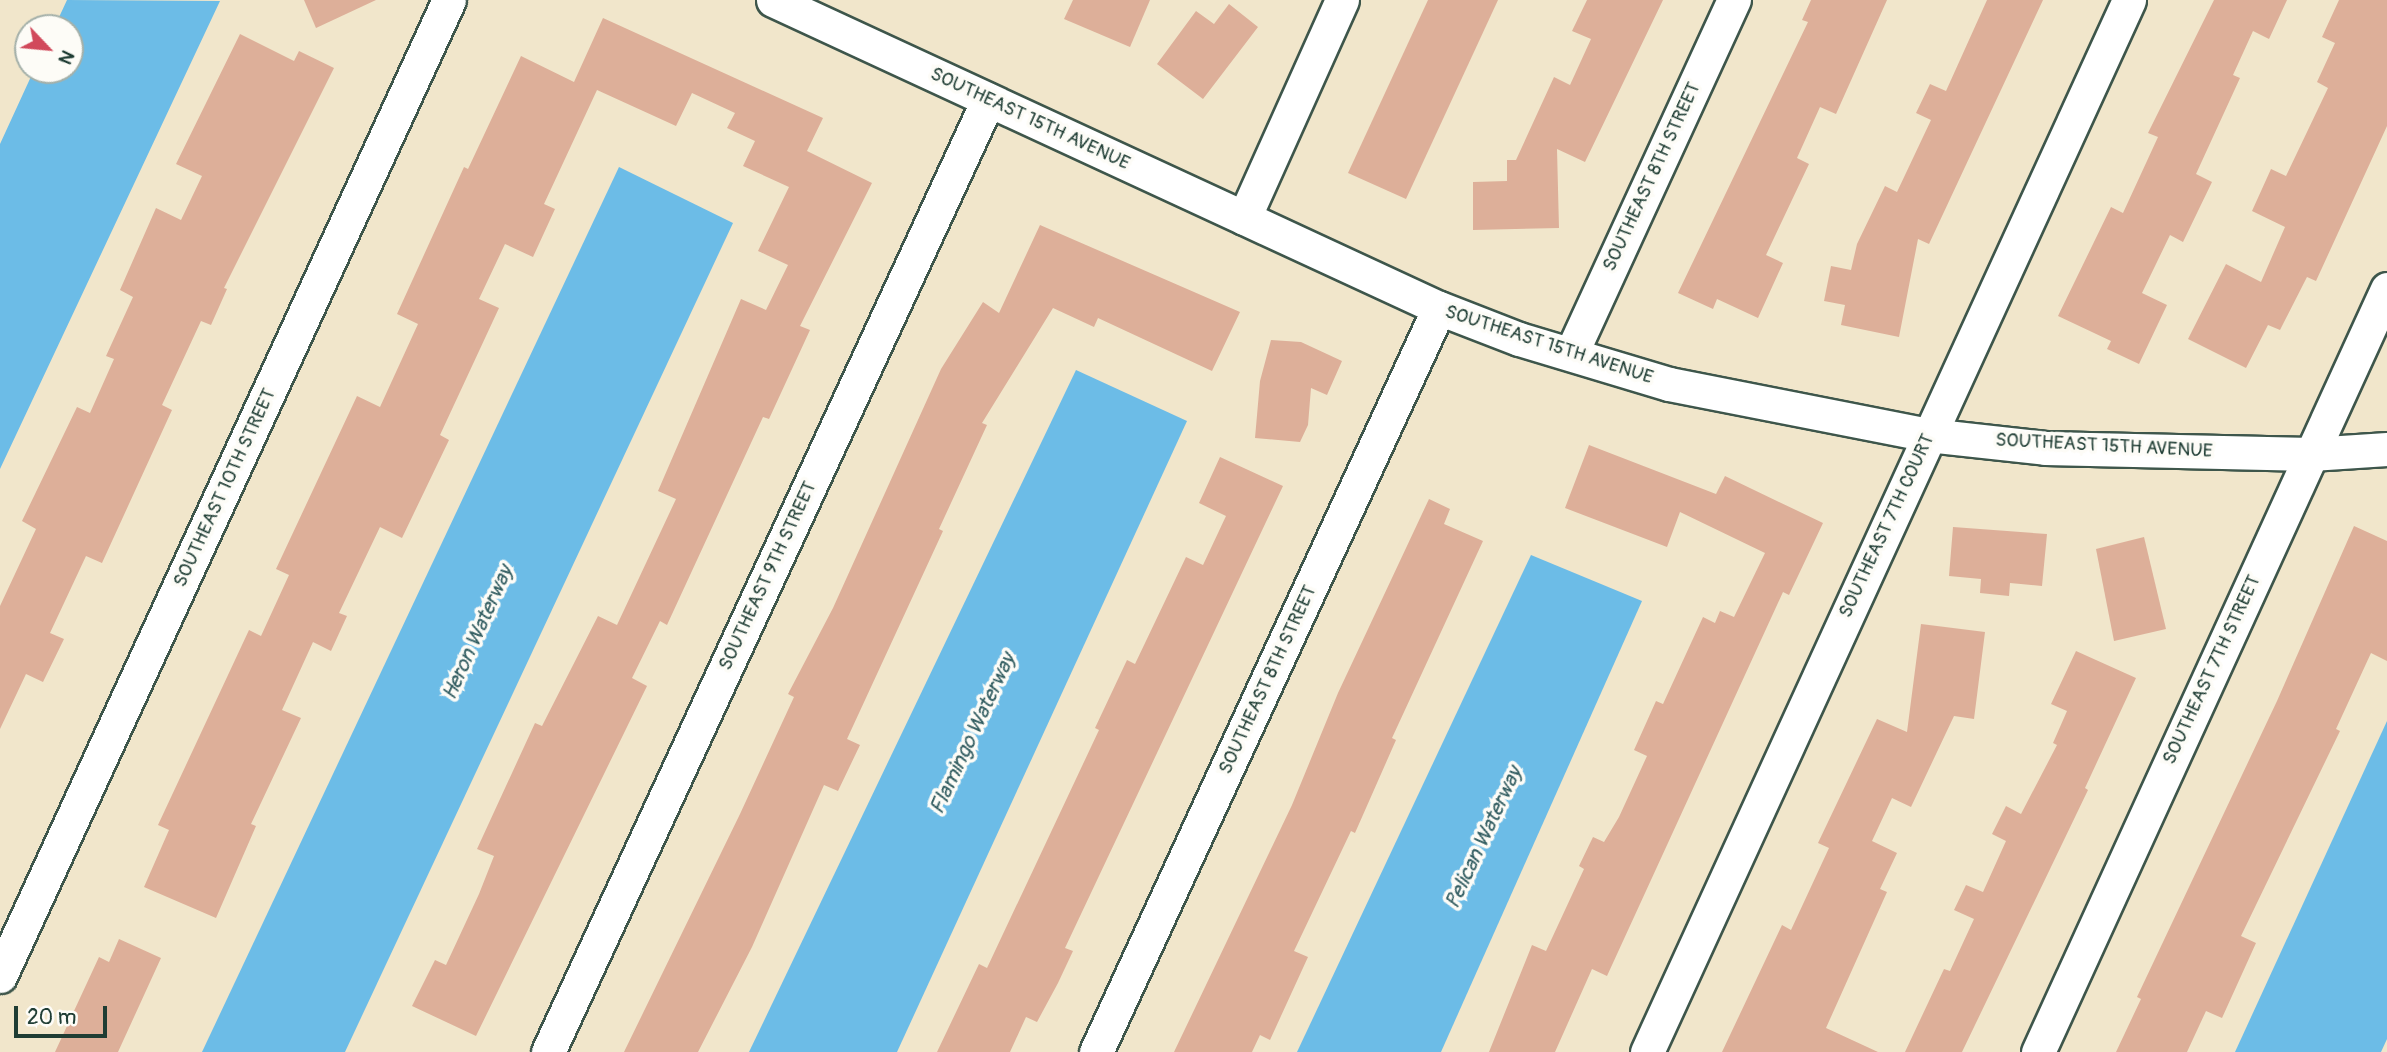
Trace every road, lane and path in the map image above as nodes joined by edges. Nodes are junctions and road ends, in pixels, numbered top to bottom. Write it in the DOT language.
graph roads {
  1 [pos="449,0"];
  2 [pos="773,0"];
  3 [pos="1342,0"];
  4 [pos="1734,0"];
  5 [pos="2129,0"];
  6 [pos="988,100"];
  7 [pos="1244,218"];
  8 [pos="2387,289"];
  9 [pos="1439,308"];
  10 [pos="1571,354"];
  11 [pos="1928,435"];
  12 [pos="2387,449"];
  13 [pos="2311,454"];
  14 [pos="0,976"];
  15 [pos="548,1052"];
  16 [pos="1097,1052"];
  17 [pos="1647,1052"];
  18 [pos="2038,1052"];
  1 -- 14 [label="street, SOUTHEAST 10TH STREET"];
  2 -- 6 [label="street, SOUTHEAST 15TH AVENUE"];
  3 -- 7 [label="street"];
  4 -- 10 [label="street, SOUTHEAST 8TH STREET"];
  5 -- 11 [label="street, SOUTHEAST 7TH COURT"];
  6 -- 7 [label="street, SOUTHEAST 15TH AVENUE"];
  6 -- 15 [label="street, SOUTHEAST 9TH STREET"];
  7 -- 9 [label="street, SOUTHEAST 15TH AVENUE"];
  8 -- 13 [label="street, SOUTHEAST 7TH STREET"];
  9 -- 10 [label="street, SOUTHEAST 15TH AVENUE"];
  9 -- 16 [label="street, SOUTHEAST 8TH STREET"];
  10 -- 11 [label="street, SOUTHEAST 15TH AVENUE"];
  11 -- 13 [label="street, SOUTHEAST 15TH AVENUE"];
  11 -- 17 [label="street, SOUTHEAST 7TH COURT"];
  12 -- 13 [label="street, SOUTHEAST 15TH AVENUE"];
  13 -- 18 [label="street, SOUTHEAST 7TH STREET"];
}
